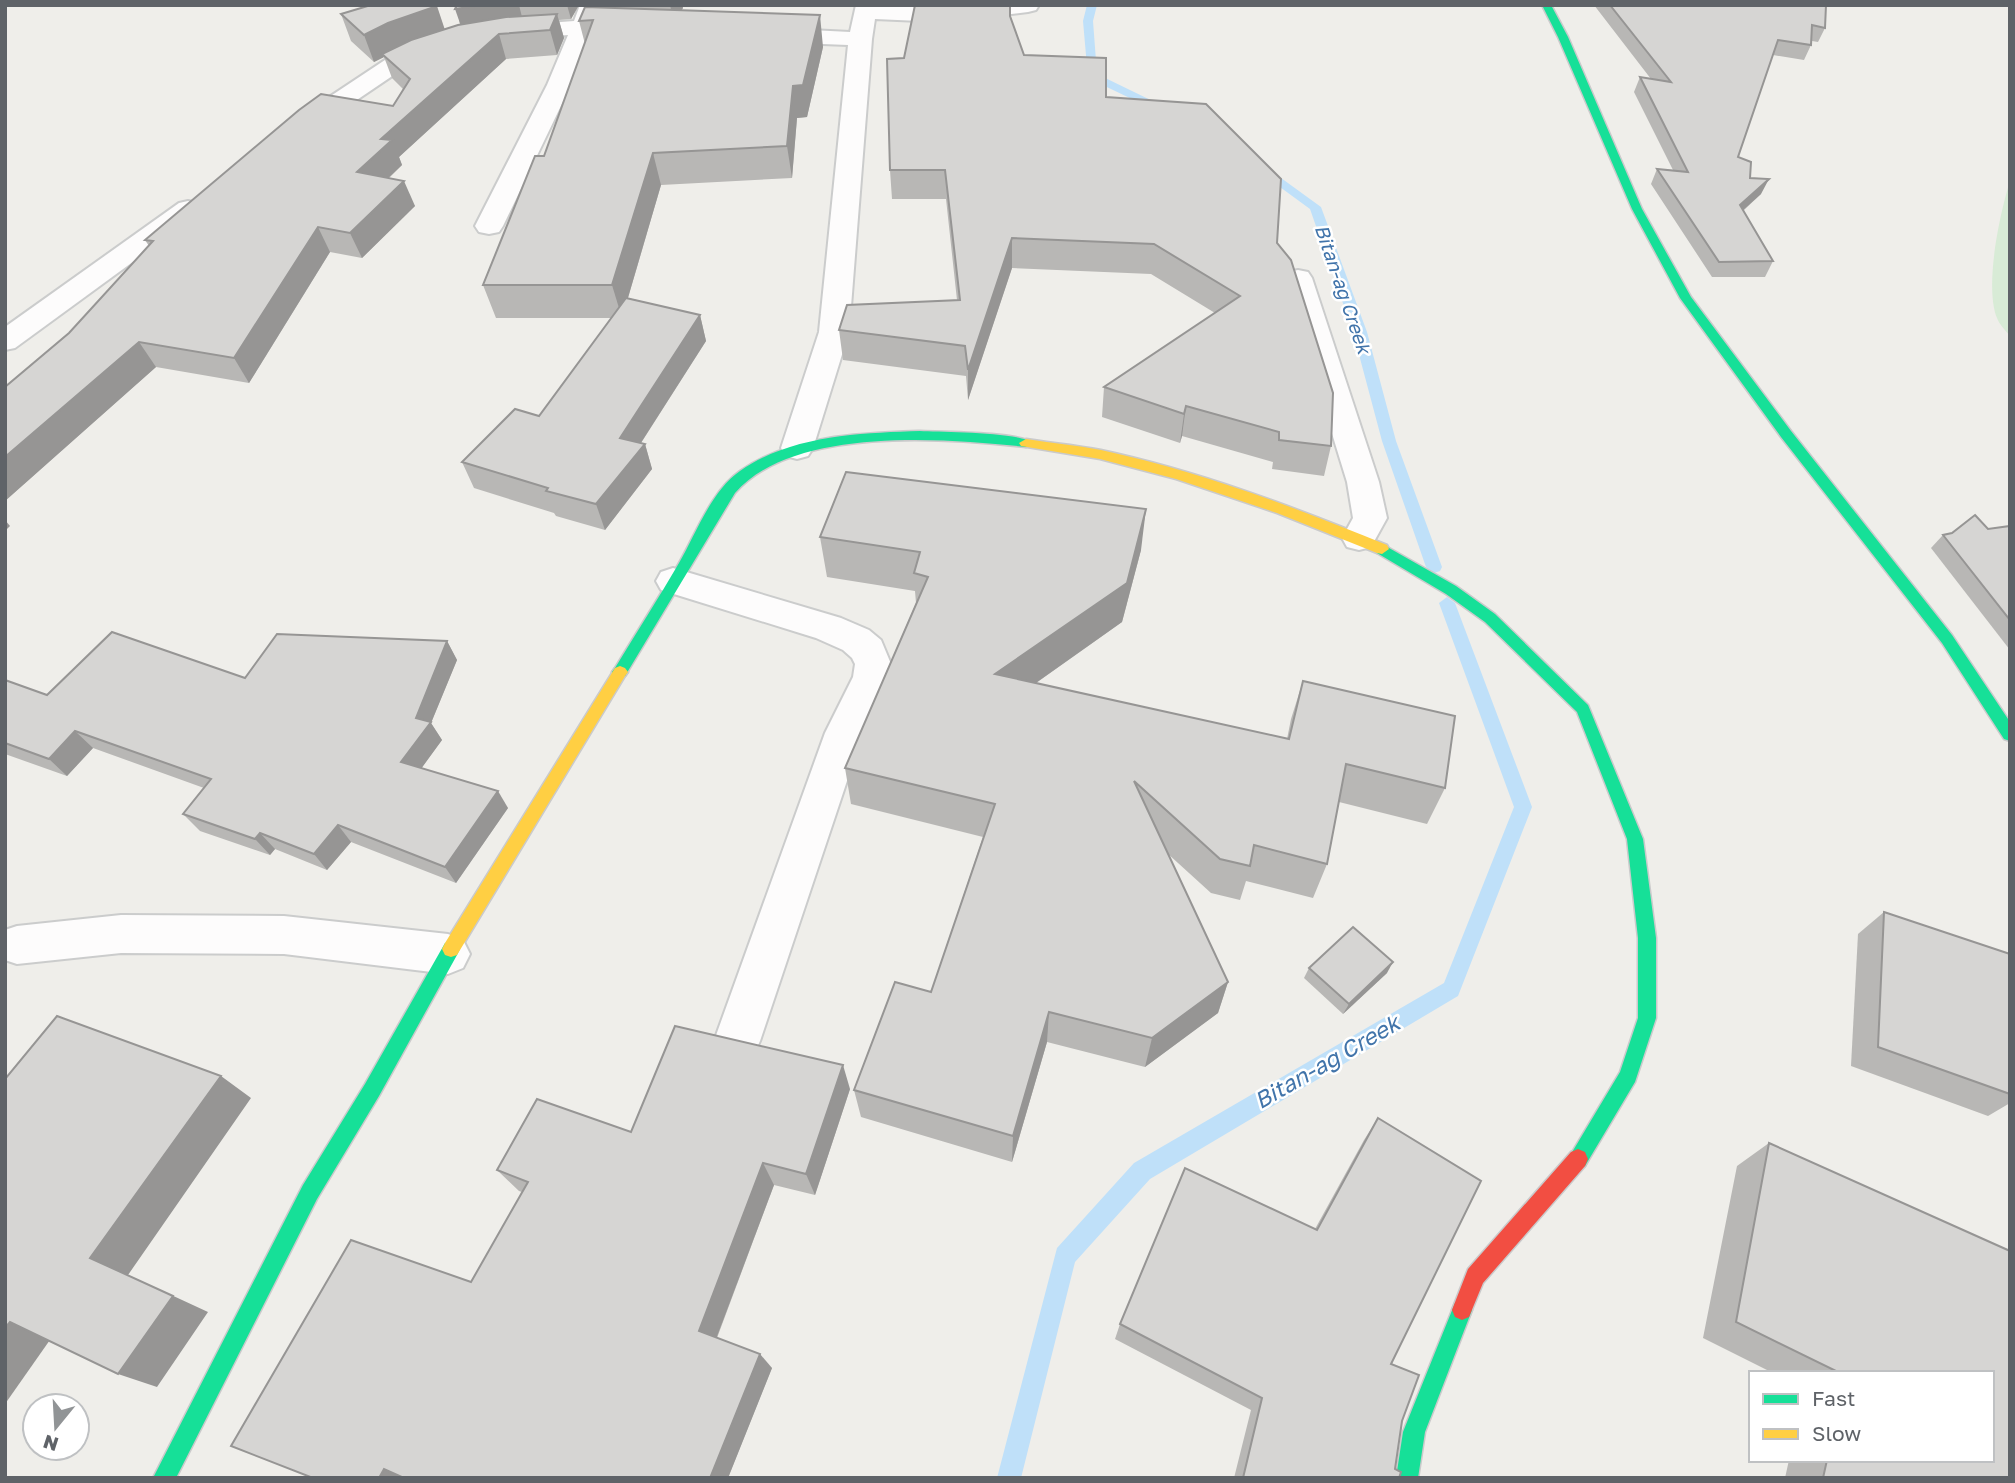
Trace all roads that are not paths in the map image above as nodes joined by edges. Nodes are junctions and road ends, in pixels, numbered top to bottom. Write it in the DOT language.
graph roads {
  1 [pos="1028,5"];
  2 [pos="1546,5"];
  3 [pos="867,8"];
  4 [pos="587,16"];
  5 [pos="661,30"];
  6 [pos="754,34"];
  7 [pos="492,36"];
  8 [pos="860,39"];
  9 [pos="454,43"];
  10 [pos="284,139"];
  11 [pos="208,194"];
  12 [pos="489,226"];
  13 [pos="1298,278"];
  14 [pos="5,341"];
  15 [pos="797,448"];
  16 [pos="1359,538"];
  17 [pos="673,581"];
  18 [pos="2010,735"];
  19 [pos="17,946"];
  20 [pos="448,954"];
  21 [pos="737,1041"];
  22 [pos="164,1478"];
  23 [pos="1407,1478"];
  1 -- 3 [label="street"];
  2 -- 18 [label="main road"];
  3 -- 8 [label="street"];
  4 -- 5 [label="street"];
  4 -- 7 [label="street"];
  4 -- 12 [label="street"];
  6 -- 8 [label="street"];
  8 -- 15 [label="street"];
  9 -- 10 [label="street"];
  11 -- 14 [label="street"];
  13 -- 16 [label="street"];
  15 -- 16 [label="main road"];
  15 -- 17 [label="main road"];
  16 -- 23 [label="main road"];
  17 -- 20 [label="main road"];
  17 -- 21 [label="street"];
  19 -- 20 [label="street"];
  20 -- 22 [label="main road"];
}
